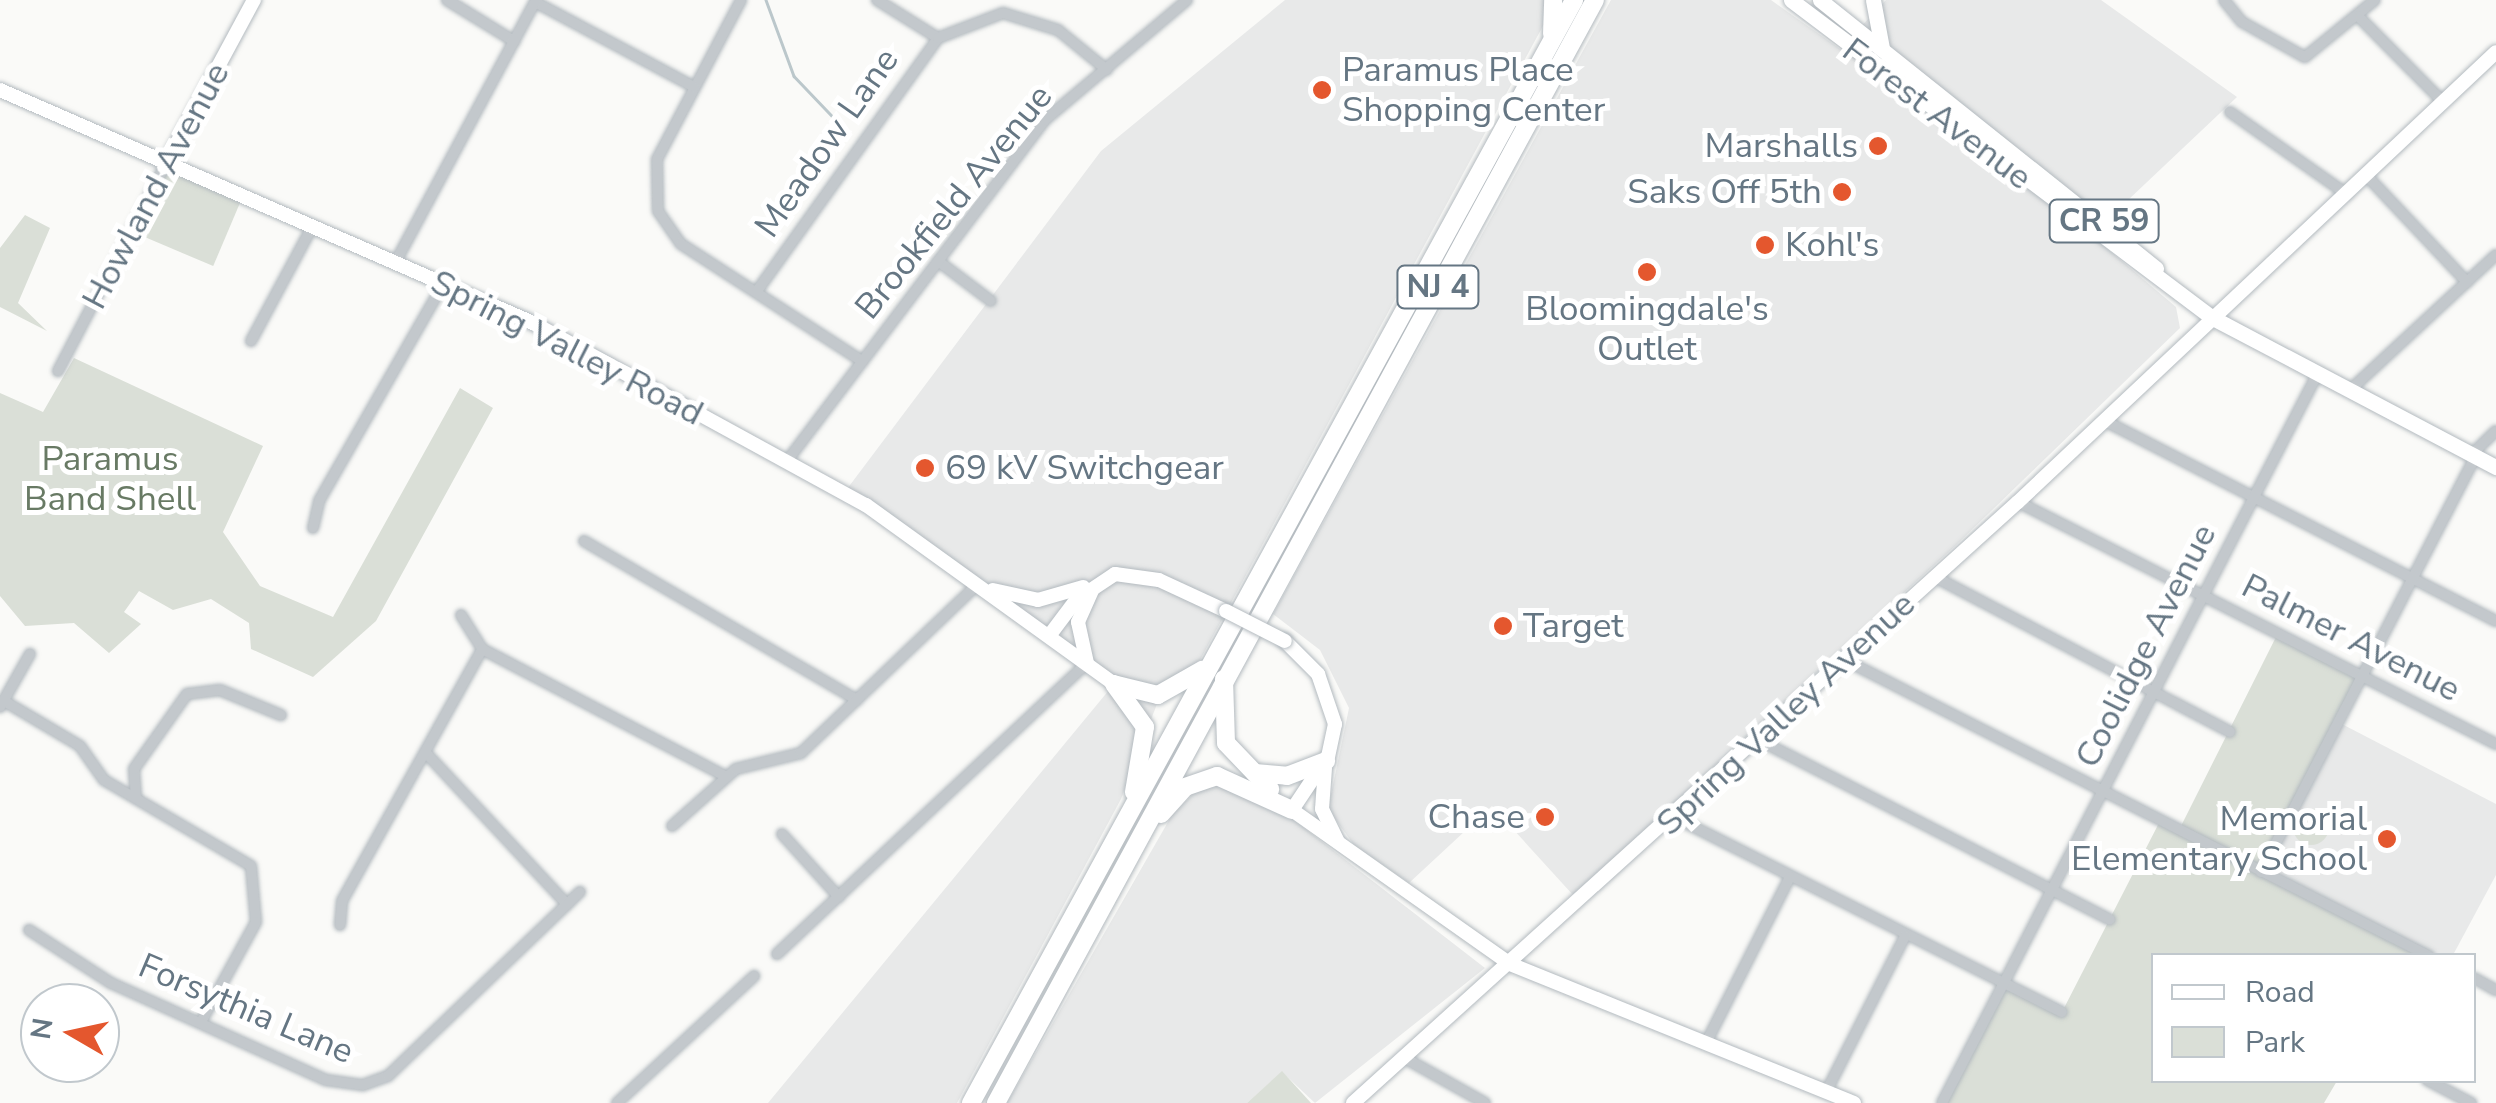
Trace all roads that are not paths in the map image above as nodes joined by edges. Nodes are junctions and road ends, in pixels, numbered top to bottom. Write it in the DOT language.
graph roads {
  1 [pos="254,0"];
  2 [pos="446,0"];
  3 [pos="741,0"];
  4 [pos="877,0"];
  5 [pos="1006,0"];
  6 [pos="1188,0"];
  7 [pos="1552,0"];
  8 [pos="1574,0"];
  9 [pos="1595,0"];
  10 [pos="1791,0"];
  11 [pos="1820,0"];
  12 [pos="1849,0"];
  13 [pos="1870,0"];
  14 [pos="2224,0"];
  15 [pos="2375,0"];
  16 [pos="536,1"];
  17 [pos="1003,13"];
  18 [pos="2358,16"];
  19 [pos="1844,19"];
  20 [pos="1831,34"];
  21 [pos="938,38"];
  22 [pos="514,41"];
  23 [pos="1551,41"];
  24 [pos="2496,52"];
  25 [pos="1886,56"];
  26 [pos="1107,70"];
  27 [pos="694,88"];
  28 [pos="0,90"];
  29 [pos="2444,102"];
  30 [pos="2230,112"];
  31 [pos="164,167"];
  32 [pos="2367,176"];
  33 [pos="2348,195"];
  34 [pos="311,229"];
  35 [pos="2496,255"];
  36 [pos="938,261"];
  37 [pos="396,263"];
  38 [pos="2467,282"];
  39 [pos="444,283"];
  40 [pos="757,291"];
  41 [pos="991,301"];
  42 [pos="2211,318"];
  43 [pos="251,341"];
  44 [pos="862,361"];
  45 [pos="58,371"];
  46 [pos="2317,375"];
  47 [pos="2349,391"];
  48 [pos="2105,422"];
  49 [pos="2496,431"];
  50 [pos="2474,455"];
  51 [pos="787,462"];
  52 [pos="2496,467"];
  53 [pos="2254,497"];
  54 [pos="2018,502"];
  55 [pos="313,528"];
  56 [pos="584,540"];
  57 [pos="1936,577"];
  58 [pos="2412,578"];
  59 [pos="1098,582"];
  60 [pos="977,585"];
  61 [pos="2204,593"];
  62 [pos="461,614"];
  63 [pos="2496,622"];
  64 [pos="1049,636"];
  65 [pos="482,649"];
  66 [pos="30,654"];
  67 [pos="1845,660"];
  68 [pos="1087,663"];
  69 [pos="1217,669"];
  70 [pos="2362,674"];
  71 [pos="1114,684"];
  72 [pos="2154,692"];
  73 [pos="858,700"];
  74 [pos="2,704"];
  75 [pos="281,715"];
  76 [pos="2230,732"];
  77 [pos="1759,740"];
  78 [pos="2496,744"];
  79 [pos="426,753"];
  80 [pos="1326,761"];
  81 [pos="1254,773"];
  82 [pos="725,776"];
  83 [pos="2102,792"];
  84 [pos="140,802"];
  85 [pos="1292,810"];
  86 [pos="1129,815"];
  87 [pos="1674,817"];
  88 [pos="672,826"];
  89 [pos="782,834"];
  90 [pos="1341,847"];
  91 [pos="1126,864"];
  92 [pos="2261,872"];
  93 [pos="1790,877"];
  94 [pos="2052,888"];
  95 [pos="580,892"];
  96 [pos="839,897"];
  97 [pos="567,904"];
  98 [pos="2110,920"];
  99 [pos="340,925"];
  100 [pos="28,930"];
  101 [pos="1905,936"];
  102 [pos="2423,953"];
  103 [pos="776,954"];
  104 [pos="1510,964"];
  105 [pos="754,976"];
  106 [pos="2002,986"];
  107 [pos="2062,1012"];
  108 [pos="201,1022"];
  109 [pos="1706,1043"];
  110 [pos="1402,1056"];
  111 [pos="2432,1083"];
  112 [pos="1828,1096"];
  113 [pos="617,1103"];
  114 [pos="972,1103"];
  115 [pos="996,1103"];
  116 [pos="1354,1103"];
  117 [pos="1485,1103"];
  118 [pos="1854,1103"];
  119 [pos="1942,1103"];
  120 [pos="2470,1103"];
  1 -- 31 [label="street, Howland Avenue"];
  2 -- 22 [label="street"];
  3 -- 27 [label="street"];
  4 -- 21 [label="street"];
  5 -- 17 [label="street"];
  6 -- 26 [label="street, Brookfield Avenue"];
  7 -- 23 [label="highway"];
  8 -- 23 [label="highway, NJ 4"];
  9 -- 69 [label="highway, NJ 4"];
  10 -- 20 [label="main road, Forest Avenue / CR 59"];
  11 -- 19 [label="main road, Forest Avenue / CR 59"];
  12 -- 19 [label="main road"];
  13 -- 19 [label="main road"];
  13 -- 25 [label="main road"];
  14 -- 18 [label="street"];
  15 -- 18 [label="street"];
  16 -- 22 [label="street"];
  16 -- 27 [label="street"];
  17 -- 21 [label="street, Meadow Lane"];
  17 -- 26 [label="street"];
  18 -- 29 [label="street"];
  19 -- 20 [label="main road"];
  19 -- 25 [label="main road, Forest Avenue / CR 59"];
  20 -- 42 [label="main road, Forest Avenue / CR 59"];
  21 -- 40 [label="street, Meadow Lane"];
  22 -- 37 [label="street"];
  23 -- 69 [label="highway, NJ 4"];
  24 -- 29 [label="street, Spring Valley Avenue"];
  25 -- 42 [label="main road, Forest Avenue / CR 59"];
  26 -- 36 [label="street, Brookfield Avenue"];
  27 -- 40 [label="street"];
  28 -- 31 [label="street, Spring Valley Road"];
  29 -- 32 [label="street, Spring Valley Avenue"];
  30 -- 33 [label="street"];
  31 -- 34 [label="street, Spring Valley Road"];
  31 -- 45 [label="street, Howland Avenue"];
  32 -- 33 [label="street, Spring Valley Avenue"];
  32 -- 38 [label="street"];
  33 -- 42 [label="street, Spring Valley Avenue"];
  34 -- 37 [label="street, Spring Valley Road"];
  34 -- 43 [label="street"];
  35 -- 38 [label="street"];
  36 -- 41 [label="street"];
  36 -- 44 [label="street, Brookfield Avenue"];
  37 -- 39 [label="street, Spring Valley Road"];
  38 -- 47 [label="street"];
  39 -- 51 [label="street, Spring Valley Road"];
  39 -- 55 [label="street"];
  40 -- 44 [label="street"];
  42 -- 46 [label="main road, CR 59"];
  42 -- 48 [label="street, Spring Valley Avenue"];
  44 -- 51 [label="street, Brookfield Avenue"];
  46 -- 47 [label="main road, CR 59"];
  46 -- 53 [label="street, Coolidge Avenue"];
  47 -- 50 [label="main road, CR 59"];
  48 -- 53 [label="street"];
  48 -- 54 [label="street, Spring Valley Avenue"];
  49 -- 50 [label="street"];
  50 -- 52 [label="main road, CR 59"];
  50 -- 58 [label="street"];
  51 -- 60 [label="street, Spring Valley Road"];
  53 -- 58 [label="street"];
  53 -- 61 [label="street, Coolidge Avenue"];
  54 -- 57 [label="street, Spring Valley Avenue"];
  54 -- 61 [label="street, Palmer Avenue"];
  56 -- 73 [label="street"];
  57 -- 67 [label="street, Spring Valley Avenue"];
  57 -- 72 [label="street"];
  58 -- 63 [label="street"];
  58 -- 70 [label="street"];
  59 -- 60 [label="street"];
  59 -- 64 [label="street"];
  59 -- 68 [label="street"];
  59 -- 80 [label="street, bridge"];
  60 -- 64 [label="street, Spring Valley Road"];
  60 -- 73 [label="street"];
  61 -- 70 [label="street, Palmer Avenue"];
  61 -- 72 [label="street, Coolidge Avenue"];
  62 -- 65 [label="street"];
  64 -- 68 [label="street, Spring Valley Road"];
  65 -- 79 [label="street"];
  65 -- 82 [label="street"];
  66 -- 74 [label="street"];
  67 -- 77 [label="street, Spring Valley Avenue"];
  67 -- 83 [label="street"];
  68 -- 71 [label="street, Spring Valley Road"];
  68 -- 96 [label="street"];
  69 -- 71 [label="highway"];
  69 -- 81 [label="highway"];
  69 -- 86 [label="highway, NJ 4"];
  69 -- 91 [label="highway, NJ 4"];
  70 -- 78 [label="street, Palmer Avenue"];
  70 -- 92 [label="street"];
  71 -- 86 [label="highway"];
  72 -- 76 [label="street"];
  72 -- 83 [label="street, Coolidge Avenue"];
  73 -- 82 [label="street"];
  74 -- 84 [label="street"];
  75 -- 84 [label="street"];
  77 -- 87 [label="street, Spring Valley Avenue"];
  77 -- 94 [label="street"];
  79 -- 97 [label="street"];
  79 -- 99 [label="street"];
  80 -- 81 [label="highway"];
  80 -- 85 [label="street"];
  80 -- 90 [label="street"];
  81 -- 85 [label="highway"];
  82 -- 88 [label="street"];
  83 -- 92 [label="street"];
  83 -- 94 [label="street, Coolidge Avenue"];
  84 -- 108 [label="street"];
  85 -- 90 [label="street"];
  85 -- 91 [label="highway"];
  86 -- 114 [label="highway, NJ 4"];
  87 -- 93 [label="street"];
  87 -- 104 [label="street, Spring Valley Avenue"];
  89 -- 96 [label="street"];
  90 -- 104 [label="street"];
  91 -- 115 [label="highway, NJ 4"];
  92 -- 102 [label="street"];
  93 -- 101 [label="street"];
  93 -- 109 [label="street"];
  94 -- 98 [label="street"];
  94 -- 106 [label="street, Coolidge Avenue"];
  95 -- 97 [label="street, Forsythia Lane"];
  96 -- 103 [label="street"];
  97 -- 108 [label="street, Forsythia Lane"];
  100 -- 108 [label="street, Forsythia Lane"];
  101 -- 106 [label="street"];
  101 -- 112 [label="street"];
  104 -- 109 [label="street"];
  104 -- 110 [label="street, Spring Valley Avenue"];
  105 -- 113 [label="street"];
  106 -- 107 [label="street"];
  106 -- 119 [label="street, Coolidge Avenue"];
  109 -- 112 [label="street"];
  110 -- 116 [label="street, Spring Valley Avenue"];
  110 -- 117 [label="street"];
  111 -- 120 [label="street"];
  112 -- 118 [label="street"];
}
